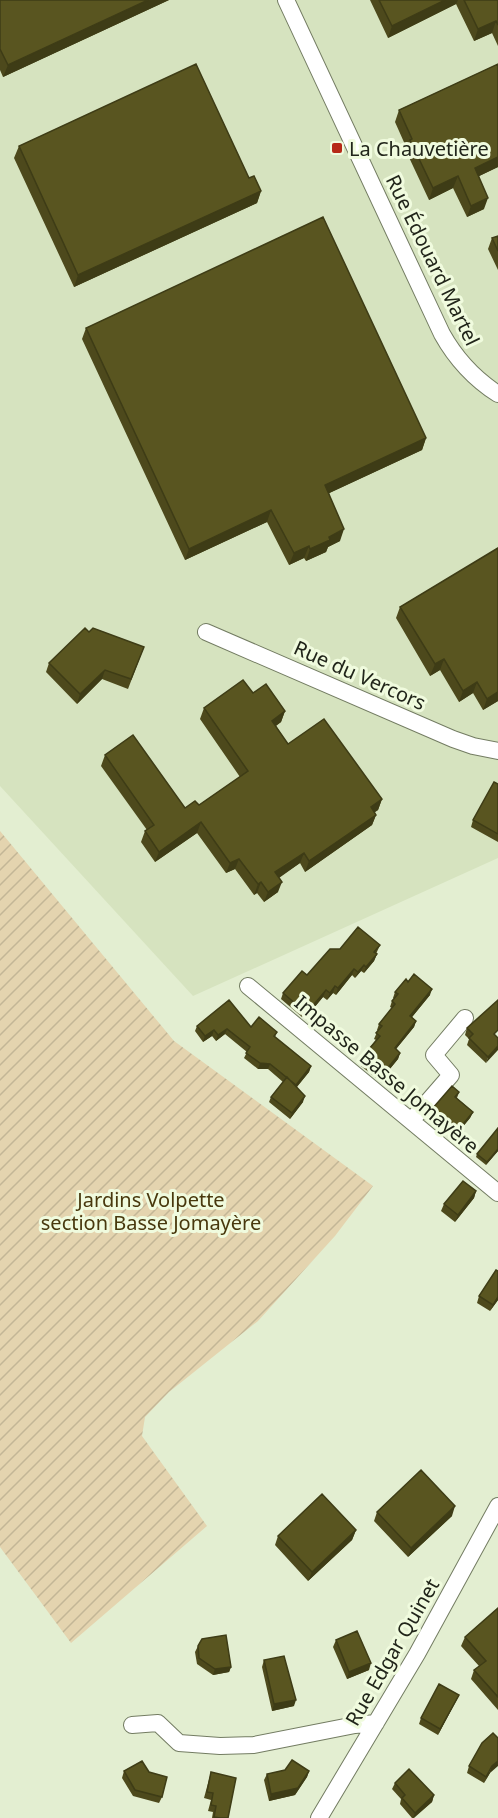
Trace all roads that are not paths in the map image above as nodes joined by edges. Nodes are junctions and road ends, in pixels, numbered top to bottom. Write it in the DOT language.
graph roads {
  1 [pos="286,0"];
  2 [pos="498,394"];
  3 [pos="206,632"];
  4 [pos="498,751"];
  5 [pos="248,986"];
  6 [pos="465,1018"];
  7 [pos="411,1121"];
  8 [pos="498,1193"];
  9 [pos="498,1506"];
  10 [pos="376,1724"];
  11 [pos="132,1725"];
  12 [pos="319,1818"];
  1 -- 2 [label="street, Rue Édouard Martel"];
  3 -- 4 [label="street, Rue du Vercors"];
  5 -- 7 [label="street, Impasse Basse Jomayère"];
  6 -- 7 [label="street"];
  7 -- 8 [label="street, Impasse Basse Jomayère"];
  9 -- 10 [label="street, Rue Edgar Quinet"];
  10 -- 11 [label="street"];
  10 -- 12 [label="street, Rue Edgar Quinet"];
}
